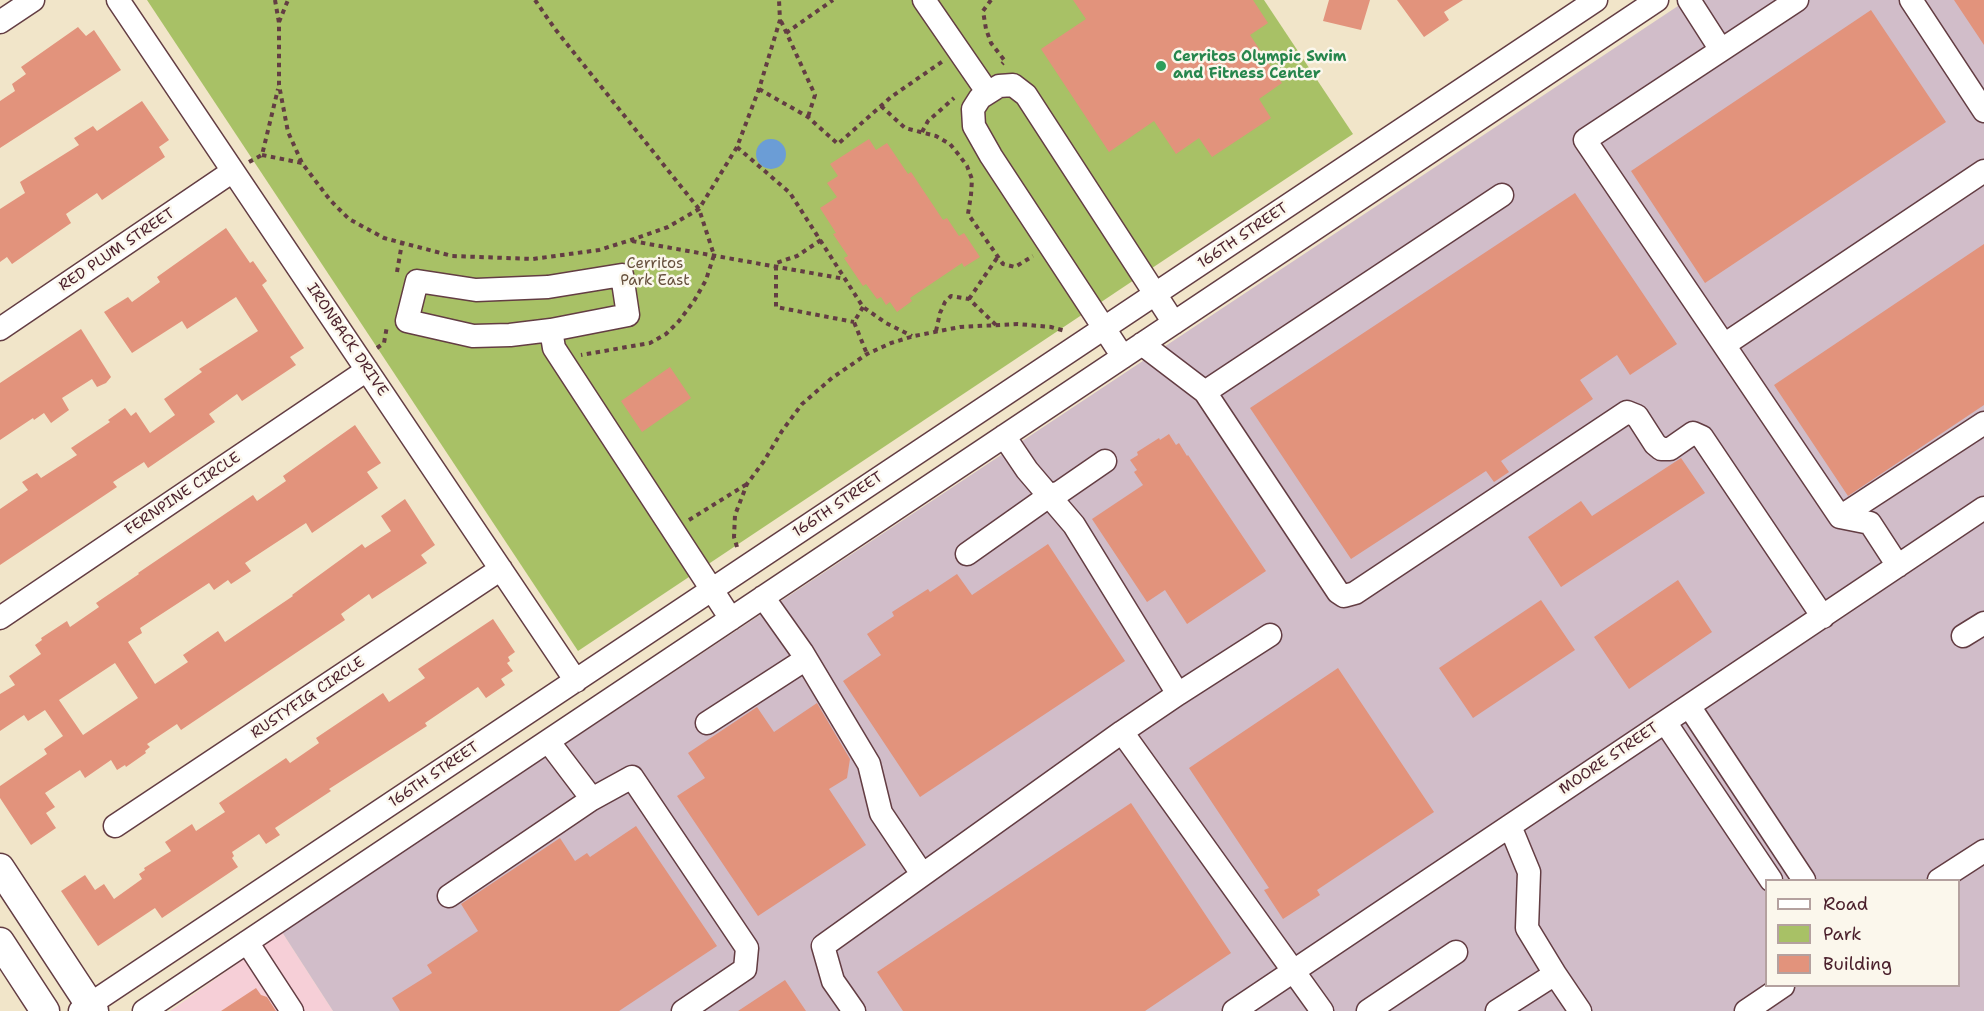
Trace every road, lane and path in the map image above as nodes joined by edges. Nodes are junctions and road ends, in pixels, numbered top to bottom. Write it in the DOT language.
graph roads {
  1 [pos="33,0"];
  2 [pos="118,0"];
  3 [pos="275,0"];
  4 [pos="288,0"];
  5 [pos="535,0"];
  6 [pos="779,0"];
  7 [pos="833,0"];
  8 [pos="924,0"];
  9 [pos="1596,0"];
  10 [pos="1657,0"];
  11 [pos="1689,0"];
  12 [pos="1797,0"];
  13 [pos="1911,0"];
  14 [pos="780,20"];
  15 [pos="0,22"];
  16 [pos="279,23"];
  17 [pos="786,33"];
  18 [pos="959,50"];
  19 [pos="1721,50"];
  20 [pos="279,85"];
  21 [pos="759,89"];
  22 [pos="988,93"];
  23 [pos="880,106"];
  24 [pos="1984,111"];
  25 [pos="808,117"];
  26 [pos="737,147"];
  27 [pos="262,155"];
  28 [pos="302,163"];
  29 [pos="233,171"];
  30 [pos="1984,171"];
  31 [pos="1502,195"];
  32 [pos="699,209"];
  33 [pos="631,240"];
  34 [pos="821,240"];
  35 [pos="1049,245"];
  36 [pos="714,255"];
  37 [pos="997,258"];
  38 [pos="776,266"];
  39 [pos="845,279"];
  40 [pos="1155,294"];
  41 [pos="969,299"];
  42 [pos="864,307"];
  43 [pos="854,322"];
  44 [pos="1174,323"];
  45 [pos="996,325"];
  46 [pos="1104,328"];
  47 [pos="0,329"];
  48 [pos="551,330"];
  49 [pos="936,331"];
  50 [pos="1068,332"];
  51 [pos="914,336"];
  52 [pos="1142,344"];
  53 [pos="1724,345"];
  54 [pos="867,354"];
  55 [pos="1123,357"];
  56 [pos="560,358"];
  57 [pos="367,370"];
  58 [pos="1205,392"];
  59 [pos="1984,423"];
  60 [pos="1004,436"];
  61 [pos="1105,461"];
  62 [pos="747,484"];
  63 [pos="1049,496"];
  64 [pos="1984,508"];
  65 [pos="1840,517"];
  66 [pos="672,530"];
  67 [pos="739,554"];
  68 [pos="967,554"];
  69 [pos="1898,566"];
  70 [pos="501,569"];
  71 [pos="712,590"];
  72 [pos="763,597"];
  73 [pos="1823,616"];
  74 [pos="0,618"];
  75 [pos="731,619"];
  76 [pos="1984,623"];
  77 [pos="1270,635"];
  78 [pos="1964,636"];
  79 [pos="806,659"];
  80 [pos="576,681"];
  81 [pos="1178,694"];
  82 [pos="1689,706"];
  83 [pos="1665,722"];
  84 [pos="707,723"];
  85 [pos="1122,732"];
  86 [pos="548,741"];
  87 [pos="592,799"];
  88 [pos="115,826"];
  89 [pos="1510,826"];
  90 [pos="1984,851"];
  91 [pos="0,868"];
  92 [pos="922,874"];
  93 [pos="1769,879"];
  94 [pos="1803,879"];
  95 [pos="1941,879"];
  96 [pos="448,896"];
  97 [pos="0,942"];
  98 [pos="247,942"];
  99 [pos="1456,952"];
  100 [pos="1294,970"];
  101 [pos="1556,974"];
  102 [pos="1782,987"];
  103 [pos="88,1009"];
  104 [pos="45,1011"];
  105 [pos="144,1011"];
  106 [pos="292,1011"];
  107 [pos="683,1011"];
  108 [pos="854,1011"];
  109 [pos="1234,1011"];
  110 [pos="1322,1011"];
  111 [pos="1368,1011"];
  112 [pos="1497,1011"];
  113 [pos="1580,1011"];
  114 [pos="1746,1011"];
  1 -- 15 [label="street"];
  2 -- 29 [label="street, IRONBACK DRIVE"];
  3 -- 16 [label="path"];
  4 -- 16 [label="path"];
  5 -- 32 [label="path"];
  6 -- 14 [label="path"];
  7 -- 17 [label="path"];
  8 -- 18 [label="street"];
  9 -- 40 [label="street, 166TH STREET"];
  10 -- 44 [label="street"];
  11 -- 19 [label="street"];
  12 -- 19 [label="street"];
  13 -- 24 [label="street"];
  14 -- 17 [label="path"];
  14 -- 21 [label="path"];
  16 -- 20 [label="path"];
  17 -- 25 [label="path"];
  18 -- 22 [label="street"];
  18 -- 23 [label="path"];
  19 -- 53 [label="street"];
  20 -- 27 [label="path"];
  20 -- 28 [label="path"];
  21 -- 25 [label="path"];
  21 -- 26 [label="path"];
  22 -- 35 [label="street"];
  22 -- 40 [label="street"];
  23 -- 25 [label="path"];
  23 -- 37 [label="path"];
  26 -- 32 [label="path"];
  26 -- 34 [label="path"];
  27 -- 28 [label="path"];
  27 -- 29 [label="path"];
  28 -- 33 [label="path"];
  29 -- 47 [label="street, RED PLUM STREET"];
  29 -- 57 [label="street, IRONBACK DRIVE"];
  30 -- 53 [label="street"];
  31 -- 58 [label="street"];
  32 -- 33 [label="path"];
  32 -- 36 [label="path"];
  33 -- 36 [label="path"];
  34 -- 38 [label="path"];
  34 -- 39 [label="path"];
  35 -- 37 [label="path"];
  35 -- 46 [label="street"];
  36 -- 38 [label="path"];
  36 -- 56 [label="path"];
  37 -- 41 [label="path"];
  38 -- 39 [label="path"];
  38 -- 43 [label="path"];
  39 -- 42 [label="path"];
  40 -- 44 [label="street"];
  40 -- 46 [label="street, 166TH STREET"];
  41 -- 45 [label="path"];
  41 -- 49 [label="path"];
  42 -- 43 [label="path"];
  42 -- 51 [label="path"];
  43 -- 54 [label="path"];
  44 -- 52 [label="street"];
  45 -- 49 [label="path"];
  45 -- 50 [label="path"];
  46 -- 55 [label="street"];
  46 -- 71 [label="street, 166TH STREET"];
  48 -- 48 [label="street"];
  48 -- 56 [label="street"];
  49 -- 51 [label="path"];
  51 -- 54 [label="path"];
  52 -- 55 [label="street"];
  52 -- 58 [label="street"];
  53 -- 65 [label="street"];
  54 -- 62 [label="path"];
  55 -- 60 [label="street"];
  56 -- 66 [label="street"];
  57 -- 70 [label="street, IRONBACK DRIVE"];
  57 -- 74 [label="street, FERNPINE CIRCLE"];
  58 -- 73 [label="street"];
  59 -- 65 [label="street"];
  60 -- 63 [label="street"];
  60 -- 72 [label="street"];
  61 -- 63 [label="street"];
  62 -- 66 [label="path"];
  62 -- 67 [label="path"];
  63 -- 68 [label="street"];
  63 -- 81 [label="street"];
  64 -- 69 [label="street, MOORE STREET"];
  65 -- 69 [label="street"];
  66 -- 71 [label="street"];
  69 -- 73 [label="street, MOORE STREET"];
  70 -- 80 [label="street, IRONBACK DRIVE"];
  70 -- 88 [label="street, RUSTYFIG CIRCLE"];
  71 -- 75 [label="street"];
  71 -- 80 [label="street, 166TH STREET"];
  72 -- 75 [label="street"];
  72 -- 79 [label="street"];
  73 -- 82 [label="street, MOORE STREET"];
  75 -- 86 [label="street"];
  76 -- 78 [label="street"];
  77 -- 81 [label="street"];
  79 -- 84 [label="street"];
  79 -- 92 [label="street"];
  80 -- 103 [label="street, 166TH STREET"];
  81 -- 85 [label="street"];
  82 -- 83 [label="street, MOORE STREET"];
  82 -- 94 [label="street"];
  83 -- 89 [label="street, MOORE STREET"];
  83 -- 93 [label="street"];
  85 -- 92 [label="street"];
  85 -- 100 [label="street"];
  86 -- 87 [label="street"];
  86 -- 98 [label="street"];
  87 -- 96 [label="street"];
  87 -- 107 [label="street"];
  89 -- 100 [label="street, MOORE STREET"];
  89 -- 101 [label="street"];
  90 -- 95 [label="street"];
  91 -- 103 [label="main road"];
  92 -- 108 [label="street"];
  97 -- 104 [label="main road"];
  98 -- 105 [label="street"];
  98 -- 106 [label="street"];
  99 -- 111 [label="street"];
  100 -- 109 [label="street, MOORE STREET"];
  100 -- 110 [label="street"];
  101 -- 112 [label="street"];
  101 -- 113 [label="street"];
  102 -- 114 [label="street"];
}
